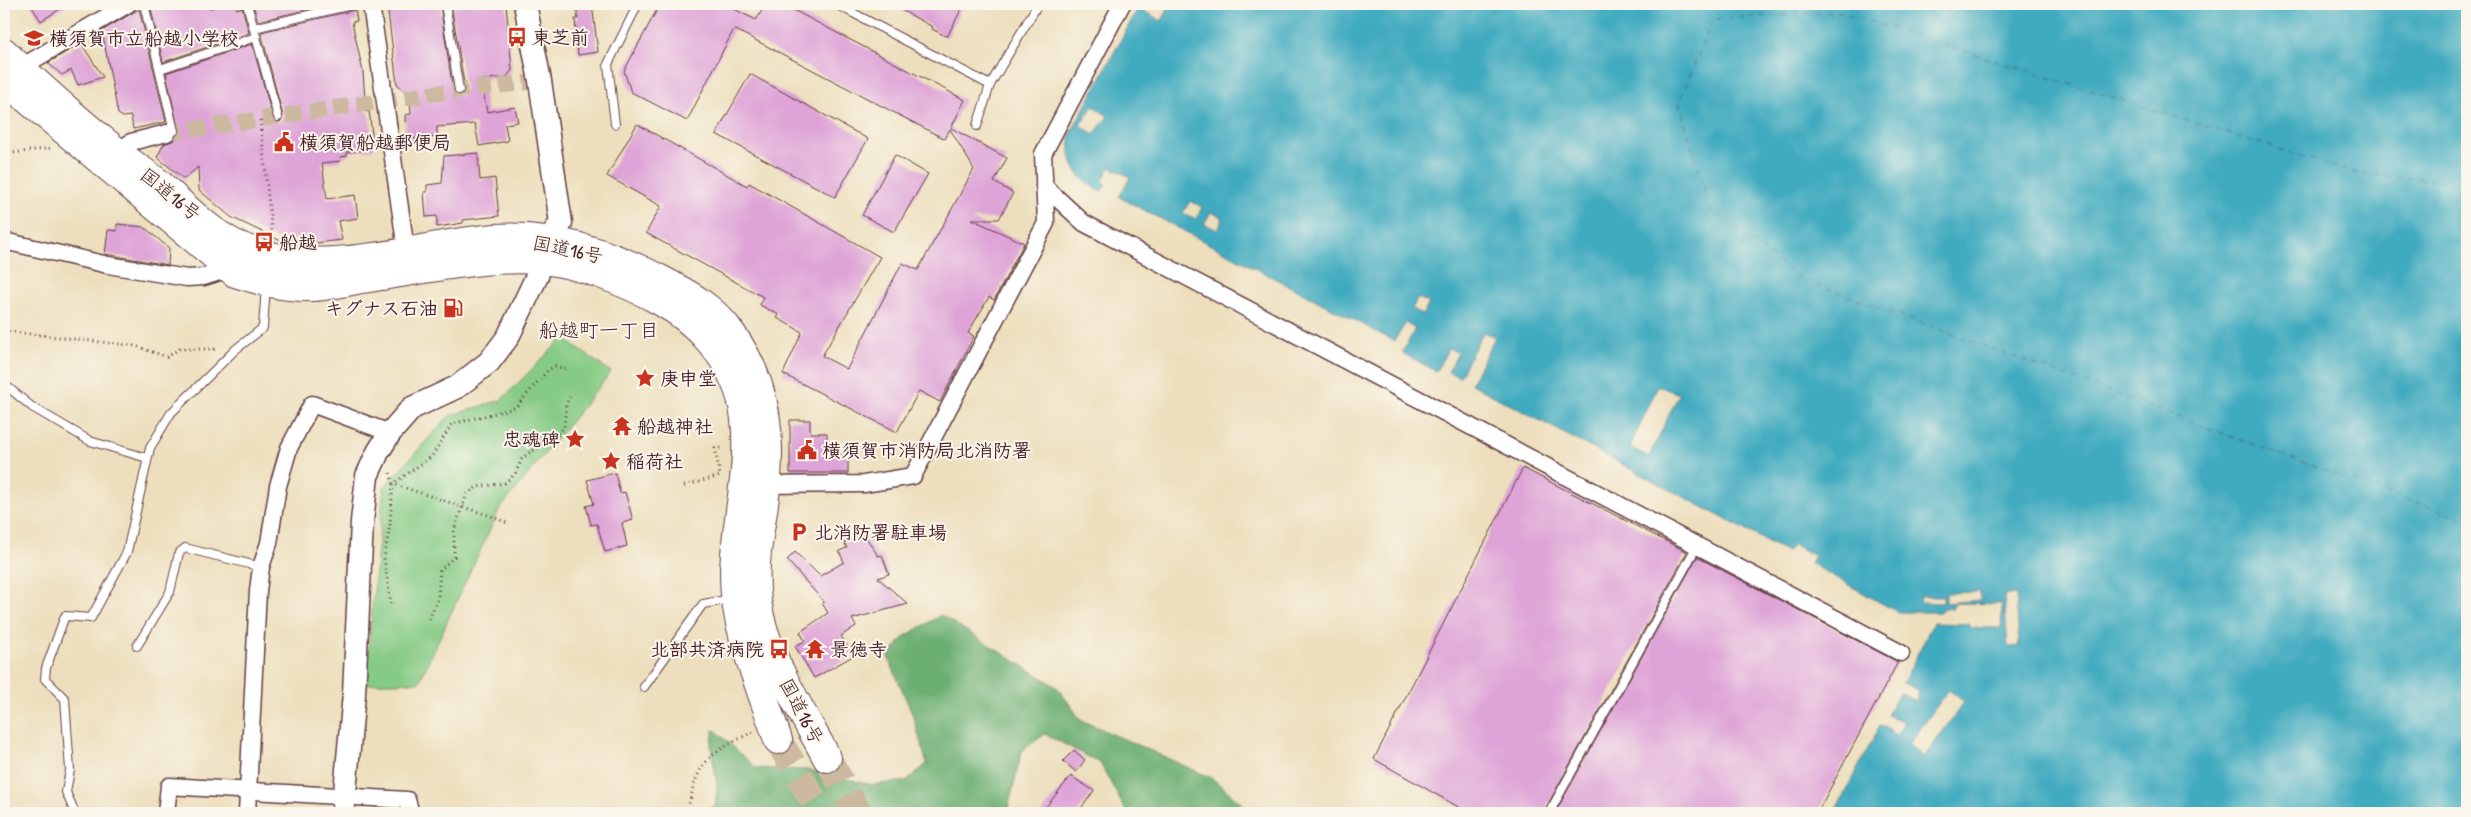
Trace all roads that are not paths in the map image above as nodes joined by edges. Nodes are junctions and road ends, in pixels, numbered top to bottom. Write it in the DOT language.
graph roads {
  1 [pos="128,4"];
  2 [pos="144,4"];
  3 [pos="247,4"];
  4 [pos="354,4"];
  5 [pos="445,4"];
  6 [pos="525,4"];
  7 [pos="638,4"];
  8 [pos="836,4"];
  9 [pos="1038,4"];
  10 [pos="1122,4"];
  11 [pos="372,8"];
  12 [pos="254,28"];
  13 [pos="256,38"];
  14 [pos="9,67"];
  15 [pos="160,69"];
  16 [pos="990,85"];
  17 [pos="459,90"];
  18 [pos="278,117"];
  19 [pos="615,124"];
  20 [pos="978,126"];
  21 [pos="171,132"];
  22 [pos="117,152"];
  23 [pos="1044,186"];
  24 [pos="4,241"];
  25 [pos="406,250"];
  26 [pos="544,250"];
  27 [pos="229,269"];
  28 [pos="266,283"];
  29 [pos="4,384"];
  30 [pos="390,433"];
  31 [pos="147,458"];
  32 [pos="755,485"];
  33 [pos="1697,546"];
  34 [pos="261,568"];
  35 [pos="746,598"];
  36 [pos="137,646"];
  37 [pos="1901,653"];
  38 [pos="644,687"];
  39 [pos="766,736"];
  40 [pos="827,758"];
  41 [pos="250,790"];
  42 [pos="343,805"];
  43 [pos="75,813"];
  44 [pos="166,813"];
  45 [pos="247,813"];
  46 [pos="411,813"];
  47 [pos="1549,813"];
  1 -- 14 [label="street"];
  2 -- 15 [label="lane"];
  3 -- 12 [label="lane"];
  4 -- 12 [label="lane"];
  5 -- 17 [label="lane"];
  6 -- 26 [label="street"];
  7 -- 19 [label="lane"];
  8 -- 16 [label="lane"];
  9 -- 16 [label="lane"];
  10 -- 23 [label="street"];
  11 -- 25 [label="street"];
  12 -- 13 [label="lane"];
  13 -- 15 [label="lane"];
  13 -- 18 [label="lane"];
  14 -- 22 [label="highway, 国道16号"];
  14 -- 27 [label="highway, 国道16号"];
  15 -- 21 [label="lane"];
  16 -- 20 [label="lane"];
  21 -- 22 [label="street"];
  22 -- 25 [label="highway, 国道16号"];
  23 -- 32 [label="street"];
  23 -- 33 [label="street"];
  24 -- 27 [label="street"];
  25 -- 26 [label="highway, 国道16号"];
  26 -- 28 [label="highway, 国道16号"];
  26 -- 30 [label="street"];
  26 -- 32 [label="highway, 国道16号"];
  27 -- 28 [label="highway, 国道16号"];
  28 -- 31 [label="lane"];
  29 -- 31 [label="lane"];
  30 -- 34 [label="street"];
  30 -- 42 [label="street"];
  31 -- 43 [label="lane"];
  32 -- 35 [label="highway, 国道16号"];
  33 -- 37 [label="street"];
  33 -- 47 [label="lane"];
  34 -- 36 [label="lane"];
  34 -- 41 [label="street"];
  35 -- 38 [label="lane"];
  35 -- 39 [label="highway, 国道16号"];
  35 -- 40 [label="highway, 国道16号"];
  41 -- 42 [label="street"];
  41 -- 44 [label="street"];
  41 -- 45 [label="street"];
  42 -- 46 [label="street"];
}
